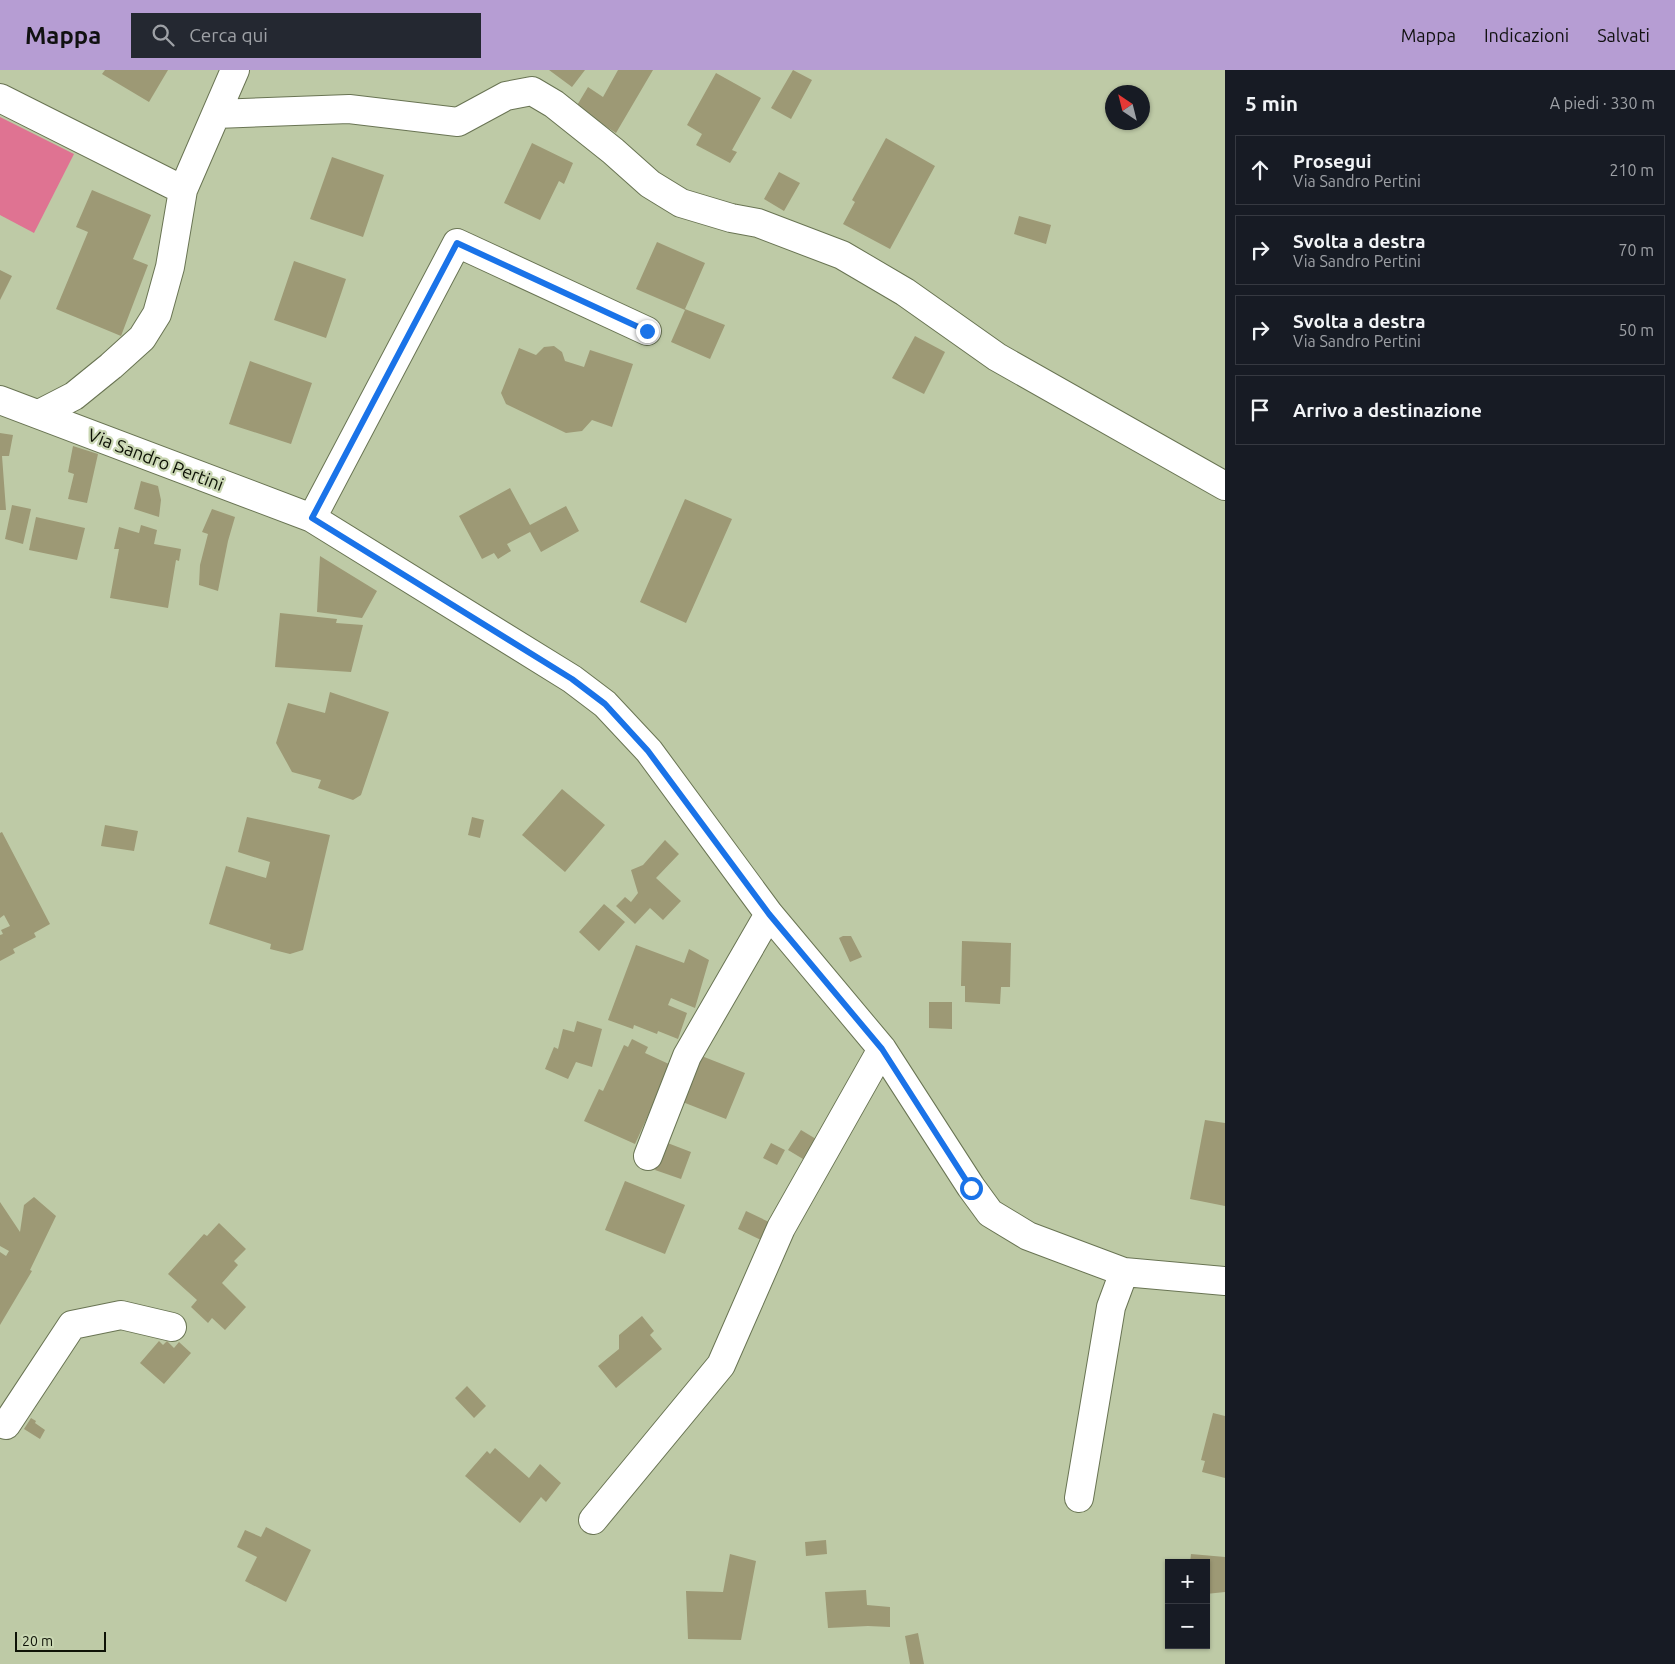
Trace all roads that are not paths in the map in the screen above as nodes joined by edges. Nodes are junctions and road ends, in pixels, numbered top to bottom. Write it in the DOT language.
graph roads {
  1 [pos="234,70"];
  2 [pos="0,98"];
  3 [pos="216,114"];
  4 [pos="183,190"];
  5 [pos="647,331"];
  6 [pos="0,400"];
  7 [pos="39,414"];
  8 [pos="1225,486"];
  9 [pos="312,518"];
  10 [pos="769,914"];
  11 [pos="882,1049"];
  12 [pos="648,1156"];
  13 [pos="1124,1272"];
  14 [pos="1225,1281"];
  15 [pos="172,1328"];
  16 [pos="0,1423"];
  17 [pos="1079,1498"];
  18 [pos="593,1520"];
  1 -- 3 [label="street"];
  2 -- 4 [label="street"];
  3 -- 4 [label="street"];
  3 -- 8 [label="street"];
  4 -- 7 [label="street"];
  5 -- 9 [label="street"];
  6 -- 7 [label="street, Via Sandro Pertini"];
  7 -- 9 [label="street, Via Sandro Pertini"];
  9 -- 10 [label="street, Via Sandro Pertini"];
  10 -- 11 [label="street, Via Sandro Pertini"];
  10 -- 12 [label="street"];
  11 -- 13 [label="street, Via Sandro Pertini"];
  11 -- 18 [label="street"];
  13 -- 14 [label="street, Via Sandro Pertini"];
  13 -- 17 [label="street"];
  15 -- 16 [label="street"];
}
